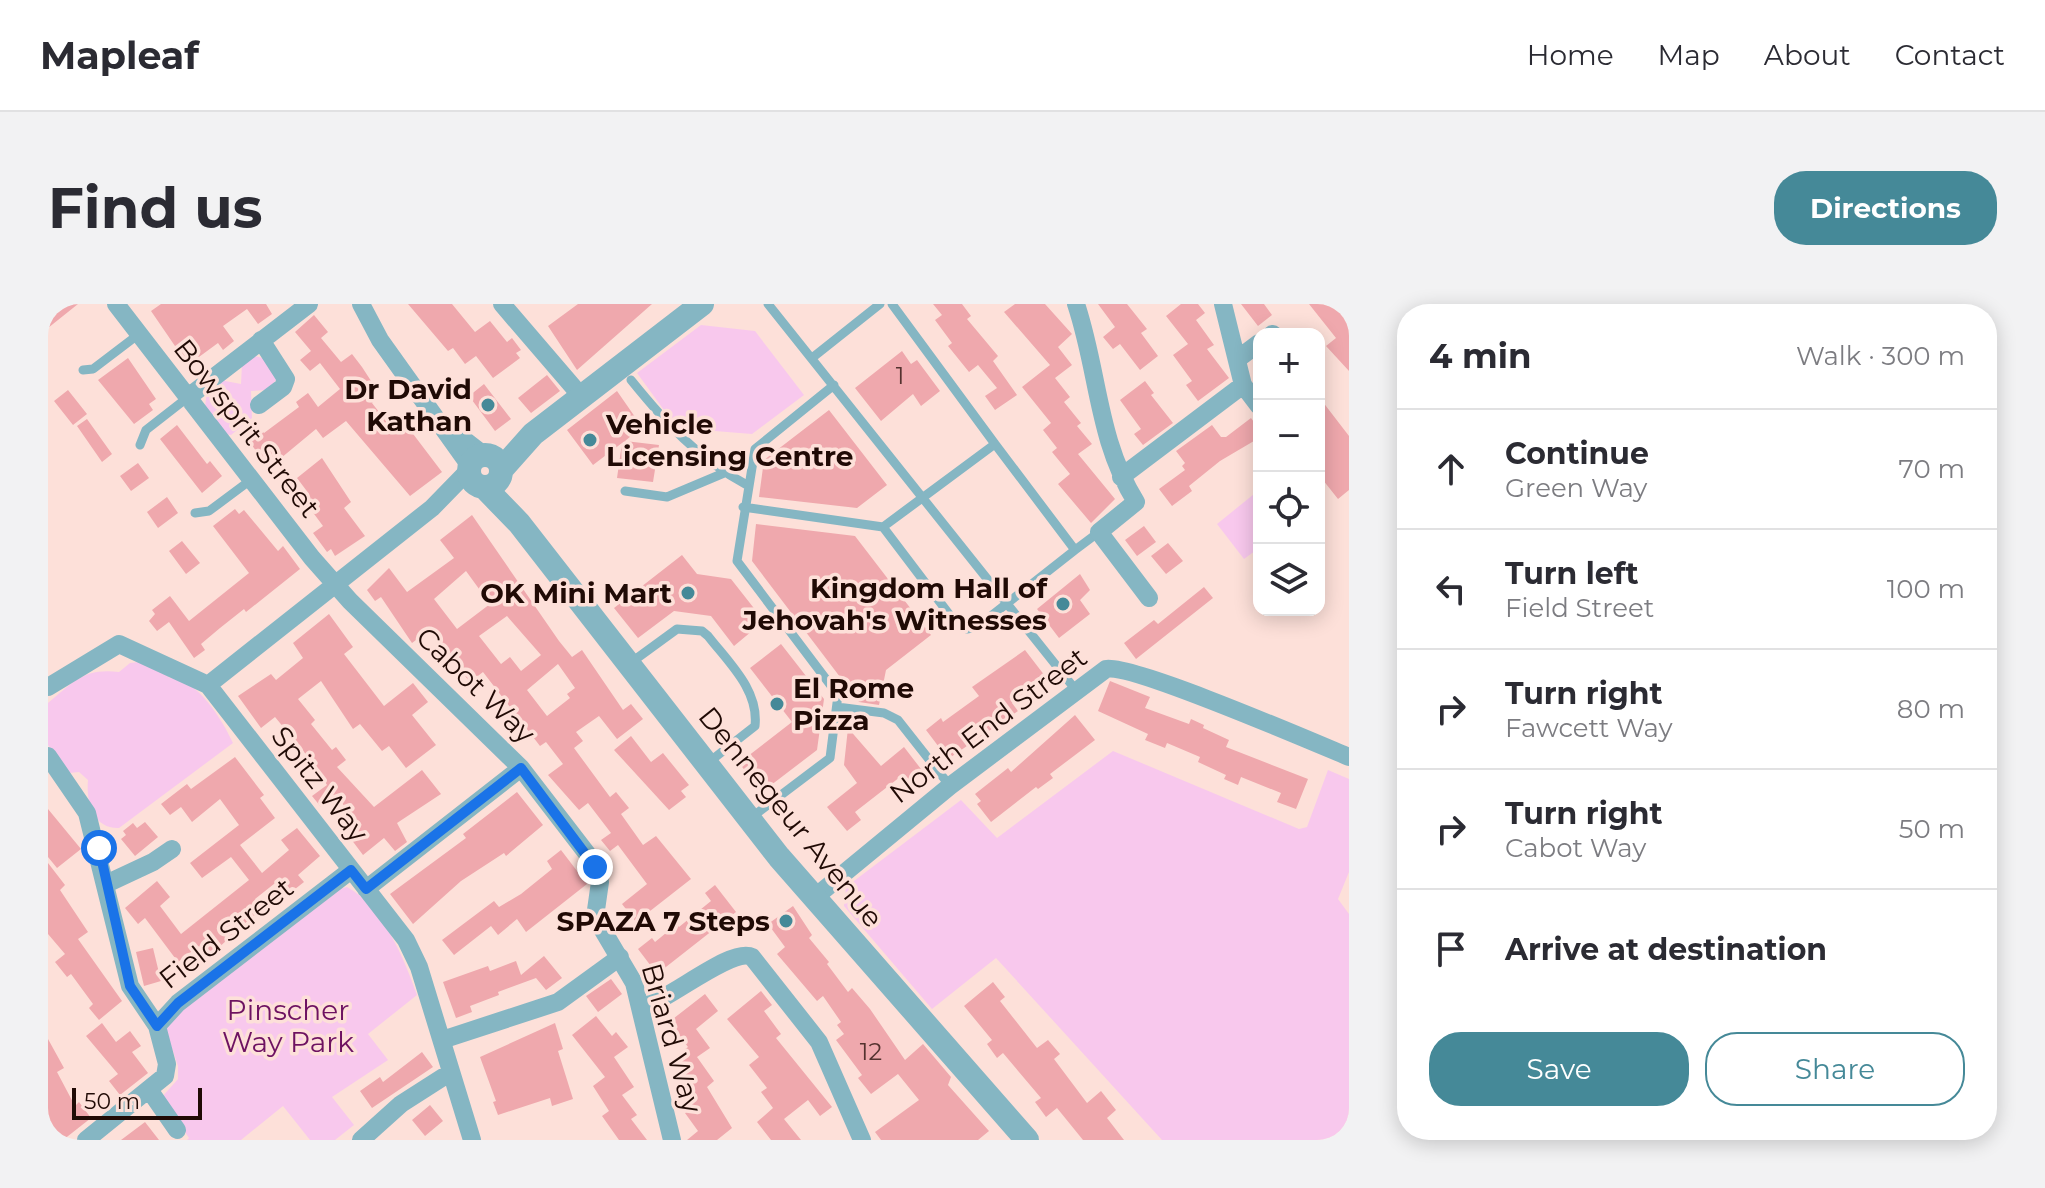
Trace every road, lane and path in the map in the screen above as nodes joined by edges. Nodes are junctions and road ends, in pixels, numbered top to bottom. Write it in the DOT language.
graph roads {
  1 [pos="116,304"];
  2 [pos="309,304"];
  3 [pos="361,304"];
  4 [pos="502,304"];
  5 [pos="702,304"];
  6 [pos="768,304"];
  7 [pos="880,304"];
  8 [pos="892,304"];
  9 [pos="1076,304"];
  10 [pos="1223,304"];
  11 [pos="139,334"];
  12 [pos="261,340"];
  13 [pos="1253,348"];
  14 [pos="812,358"];
  15 [pos="1239,358"];
  16 [pos="83,370"];
  17 [pos="631,380"];
  18 [pos="834,385"];
  19 [pos="1243,385"];
  20 [pos="581,396"];
  21 [pos="187,398"];
  22 [pos="1254,400"];
  23 [pos="259,405"];
  24 [pos="995,444"];
  25 [pos="140,445"];
  26 [pos="485,471"];
  27 [pos="724,473"];
  28 [pos="1121,477"];
  29 [pos="252,479"];
  30 [pos="747,485"];
  31 [pos="625,491"];
  32 [pos="921,498"];
  33 [pos="743,507"];
  34 [pos="195,513"];
  35 [pos="883,527"];
  36 [pos="1099,532"];
  37 [pos="1075,550"];
  38 [pos="336,584"];
  39 [pos="1149,598"];
  40 [pos="1007,604"];
  41 [pos="629,664"];
  42 [pos="51,679"];
  43 [pos="208,685"];
  44 [pos="1075,689"];
  45 [pos="837,707"];
  46 [pos="48,756"];
  47 [pos="1349,757"];
  48 [pos="707,763"];
  49 [pos="521,768"];
  50 [pos="950,786"];
  51 [pos="750,818"];
  52 [pos="172,849"];
  53 [pos="351,870"];
  54 [pos="106,884"];
  55 [pos="366,889"];
  56 [pos="814,898"];
  57 [pos="620,957"];
  58 [pos="640,1008"];
  59 [pos="157,1026"];
  60 [pos="442,1040"];
  61 [pos="451,1072"];
  62 [pos="150,1091"];
  63 [pos="177,1130"];
  64 [pos="86,1140"];
  65 [pos="361,1140"];
  66 [pos="472,1140"];
  67 [pos="672,1140"];
  68 [pos="862,1140"];
  69 [pos="1027,1140"];
  1 -- 11 [label="street, Bowsprit Street"];
  2 -- 12 [label="street"];
  3 -- 26 [label="street"];
  4 -- 20 [label="street"];
  5 -- 20 [label="street"];
  6 -- 14 [label="lane"];
  7 -- 14 [label="lane"];
  8 -- 24 [label="lane"];
  9 -- 28 [label="street"];
  10 -- 15 [label="street"];
  11 -- 16 [label="lane"];
  11 -- 21 [label="street, Bowsprit Street"];
  12 -- 21 [label="street"];
  12 -- 23 [label="street"];
  13 -- 15 [label="street"];
  14 -- 18 [label="lane"];
  15 -- 19 [label="street"];
  17 -- 27 [label="lane"];
  18 -- 30 [label="lane"];
  18 -- 32 [label="lane"];
  19 -- 22 [label="street"];
  19 -- 28 [label="street"];
  20 -- 26 [label="street"];
  21 -- 25 [label="lane"];
  21 -- 29 [label="street, Bowsprit Street"];
  24 -- 32 [label="lane"];
  24 -- 37 [label="lane"];
  26 -- 38 [label="street"];
  26 -- 41 [label="street, Dennegeur Avenue"];
  27 -- 30 [label="lane"];
  27 -- 31 [label="lane"];
  28 -- 36 [label="street"];
  29 -- 34 [label="lane"];
  29 -- 38 [label="street, Bowsprit Street"];
  30 -- 33 [label="lane"];
  32 -- 35 [label="lane"];
  32 -- 40 [label="lane"];
  33 -- 35 [label="lane"];
  33 -- 45 [label="lane"];
  35 -- 40 [label="lane"];
  36 -- 37 [label="lane"];
  36 -- 39 [label="street"];
  37 -- 40 [label="lane"];
  38 -- 43 [label="street"];
  38 -- 49 [label="street, Cabot Way"];
  40 -- 44 [label="lane"];
  41 -- 48 [label="street, Dennegeur Avenue"];
  41 -- 48 [label="lane"];
  42 -- 43 [label="street, Spitz Way"];
  43 -- 53 [label="street, Spitz Way"];
  44 -- 47 [label="street, North End Street"];
  44 -- 50 [label="street, North End Street"];
  45 -- 50 [label="lane"];
  45 -- 51 [label="lane"];
  46 -- 54 [label="street"];
  48 -- 51 [label="street, Dennegeur Avenue"];
  49 -- 55 [label="street"];
  49 -- 57 [label="street, Cabot Way"];
  50 -- 56 [label="street, North End Street"];
  51 -- 56 [label="street, Dennegeur Avenue"];
  52 -- 54 [label="street"];
  53 -- 55 [label="street, Spitz Way"];
  53 -- 59 [label="street, Field Street"];
  54 -- 59 [label="street"];
  55 -- 60 [label="street, Spitz Way"];
  56 -- 69 [label="street, Dennegeur Avenue"];
  57 -- 58 [label="street, Briard Way"];
  57 -- 60 [label="street, Briard Way"];
  58 -- 67 [label="street, Briard Way"];
  58 -- 68 [label="street"];
  59 -- 62 [label="street, Field Street"];
  60 -- 61 [label="street, Spitz Way"];
  61 -- 65 [label="street"];
  61 -- 66 [label="street, Spitz Way"];
  62 -- 63 [label="street"];
  62 -- 64 [label="street, Field Street"];
}
